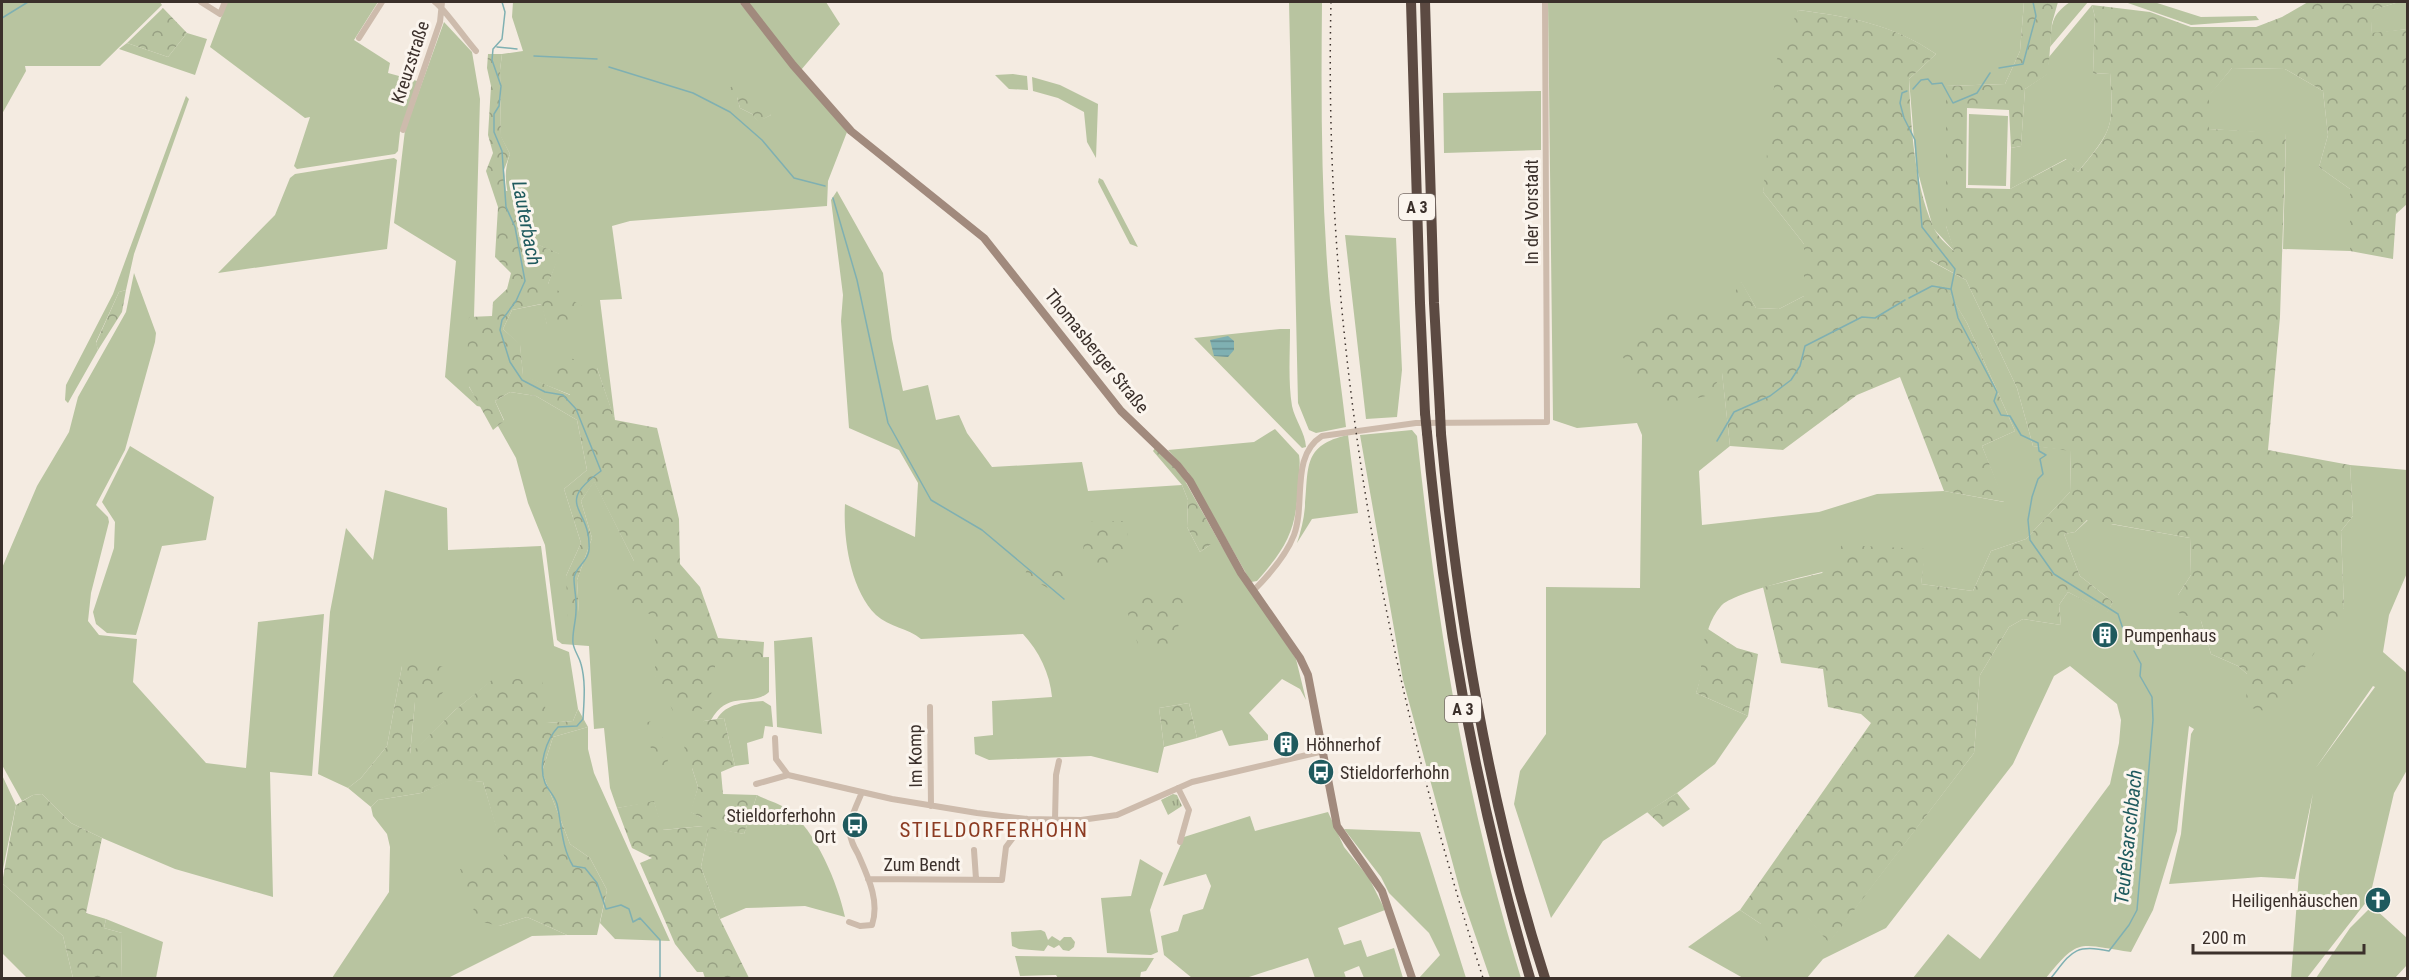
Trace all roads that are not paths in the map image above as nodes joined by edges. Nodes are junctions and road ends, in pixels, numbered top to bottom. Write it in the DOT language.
graph roads {
  1 [pos="201,2"];
  2 [pos="225,2"];
  3 [pos="382,2"];
  4 [pos="435,2"];
  5 [pos="744,2"];
  6 [pos="1412,2"];
  7 [pos="1425,2"];
  8 [pos="1545,2"];
  9 [pos="442,4"];
  10 [pos="359,38"];
  11 [pos="476,51"];
  12 [pos="403,130"];
  13 [pos="1253,591"];
  14 [pos="930,707"];
  15 [pos="775,738"];
  16 [pos="1324,752"];
  17 [pos="1059,761"];
  18 [pos="788,775"];
  19 [pos="756,784"];
  20 [pos="1178,788"];
  21 [pos="862,792"];
  22 [pos="931,806"];
  23 [pos="1027,819"];
  24 [pos="1055,820"];
  25 [pos="1180,842"];
  26 [pos="974,850"];
  27 [pos="868,879"];
  28 [pos="975,879"];
  29 [pos="849,922"];
  30 [pos="1412,978"];
  31 [pos="1530,978"];
  32 [pos="1545,978"];
  1 -- 2 [label="street"];
  3 -- 10 [label="street"];
  4 -- 9 [label="street"];
  5 -- 13 [label="main road, Thomasberger Straße"];
  6 -- 31 [label="highway, A 3, bridge"];
  7 -- 32 [label="highway, A 3, bridge"];
  8 -- 13 [label="street, In der Vorstadt"];
  9 -- 11 [label="street"];
  9 -- 12 [label="street, Kreuzstraße"];
  13 -- 16 [label="main road, Thomasberger Straße"];
  14 -- 22 [label="street, Im Komp"];
  15 -- 18 [label="street"];
  16 -- 20 [label="street"];
  16 -- 30 [label="main road, Thomasberger Straße"];
  17 -- 24 [label="street"];
  18 -- 19 [label="street"];
  18 -- 21 [label="street"];
  20 -- 24 [label="street"];
  20 -- 25 [label="street"];
  21 -- 22 [label="street"];
  21 -- 27 [label="street"];
  22 -- 23 [label="street"];
  23 -- 24 [label="street"];
  23 -- 28 [label="street, Zum Bendt"];
  26 -- 28 [label="street, Zum Bendt"];
  27 -- 28 [label="street, Zum Bendt"];
  27 -- 29 [label="street"];
}
